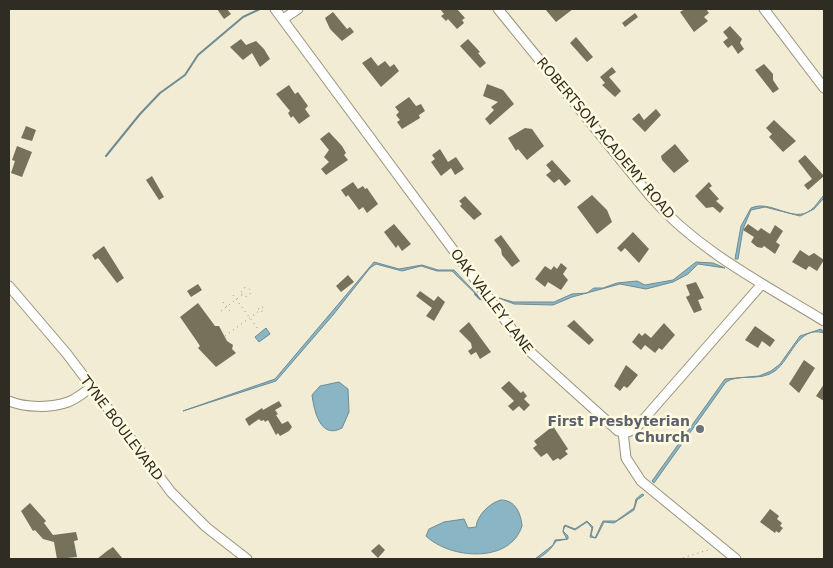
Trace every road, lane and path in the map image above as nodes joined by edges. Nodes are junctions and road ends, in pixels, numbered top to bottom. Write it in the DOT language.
graph roads {
  1 [pos="275,9"];
  2 [pos="298,9"];
  3 [pos="498,9"];
  4 [pos="764,9"];
  5 [pos="283,19"];
  6 [pos="824,88"];
  7 [pos="762,284"];
  8 [pos="9,286"];
  9 [pos="248,294"];
  10 [pos="234,295"];
  11 [pos="242,295"];
  12 [pos="250,297"];
  13 [pos="236,299"];
  14 [pos="223,302"];
  15 [pos="227,307"];
  16 [pos="221,311"];
  17 [pos="230,311"];
  18 [pos="259,311"];
  19 [pos="250,318"];
  20 [pos="824,321"];
  21 [pos="258,329"];
  22 [pos="225,336"];
  23 [pos="92,387"];
  24 [pos="9,401"];
  25 [pos="623,432"];
  26 [pos="713,547"];
  27 [pos="683,558"];
  28 [pos="732,558"];
  29 [pos="247,559"];
  1 -- 5 [label="street, OAK VALLEY LANE"];
  2 -- 5 [label="street"];
  3 -- 7 [label="street, ROBERTSON ACADEMY ROAD"];
  4 -- 6 [label="street"];
  5 -- 25 [label="street, OAK VALLEY LANE"];
  7 -- 20 [label="street, ROBERTSON ACADEMY ROAD"];
  7 -- 25 [label="street"];
  8 -- 23 [label="street, TYNE BOULEVARD"];
  9 -- 11 [label="path"];
  9 -- 11 [label="path"];
  9 -- 12 [label="path"];
  10 -- 13 [label="path"];
  11 -- 13 [label="path"];
  13 -- 15 [label="path"];
  13 -- 19 [label="path"];
  14 -- 15 [label="path"];
  15 -- 16 [label="path"];
  15 -- 17 [label="path"];
  18 -- 19 [label="path"];
  19 -- 21 [label="path"];
  19 -- 22 [label="path"];
  23 -- 24 [label="street"];
  23 -- 29 [label="street, TYNE BOULEVARD"];
  25 -- 28 [label="street"];
  26 -- 27 [label="path"];
}
